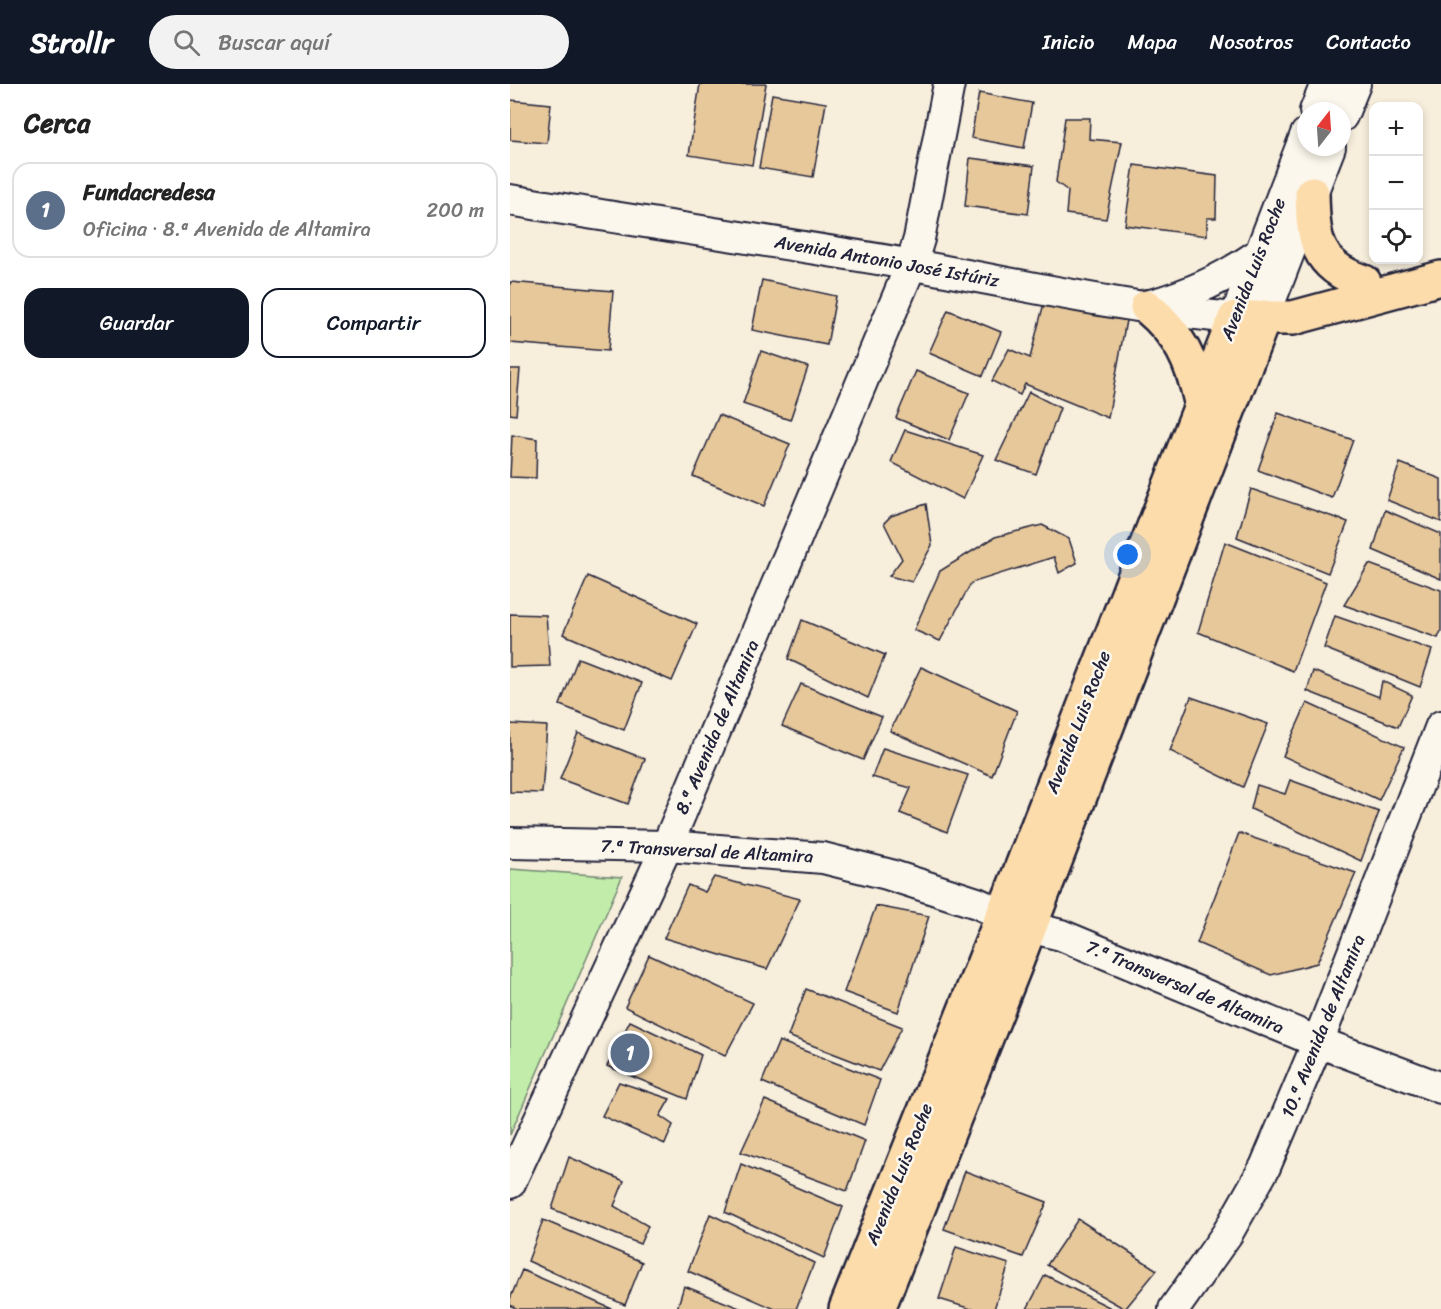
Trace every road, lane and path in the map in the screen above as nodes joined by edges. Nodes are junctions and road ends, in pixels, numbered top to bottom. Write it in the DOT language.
graph roads {
  1 [pos="949,84"];
  2 [pos="1326,84"];
  3 [pos="1354,84"];
  4 [pos="1319,102"];
  5 [pos="1347,102"];
  6 [pos="1297,156"];
  7 [pos="1326,156"];
  8 [pos="1312,193"];
  9 [pos="510,200"];
  10 [pos="1259,254"];
  11 [pos="1441,261"];
  12 [pos="911,265"];
  13 [pos="1441,278"];
  14 [pos="1364,282"];
  15 [pos="1147,307"];
  16 [pos="1250,317"];
  17 [pos="1201,402"];
  18 [pos="1441,726"];
  19 [pos="510,843"];
  20 [pos="667,846"];
  21 [pos="1016,920"];
  22 [pos="1318,1042"];
  23 [pos="1441,1088"];
  24 [pos="512,1175"];
  25 [pos="846,1309"];
  26 [pos="878,1309"];
  27 [pos="1174,1309"];
  1 -- 12 [label="street, 8.ª Avenida de Altamira"];
  2 -- 4 [label="street"];
  3 -- 5 [label="street"];
  6 -- 10 [label="street, Avenida Luis Roche"];
  7 -- 8 [label="street, Avenida Luis Roche"];
  8 -- 14 [label="main road"];
  8 -- 16 [label="street, Avenida Luis Roche"];
  9 -- 12 [label="street, Avenida Antonio José Istúriz"];
  10 -- 15 [label="street"];
  10 -- 16 [label="street, Avenida Luis Roche"];
  11 -- 14 [label="main road"];
  12 -- 15 [label="street, Avenida Antonio José Istúriz"];
  12 -- 20 [label="street, 8.ª Avenida de Altamira"];
  13 -- 16 [label="main road, Avenida Antonio José Istúriz"];
  14 -- 16 [label="main road"];
  15 -- 16 [label="street, Avenida Antonio José Istúriz"];
  15 -- 17 [label="main road"];
  16 -- 17 [label="main road, Avenida Luis Roche"];
  16 -- 21 [label="main road, Avenida Luis Roche"];
  17 -- 21 [label="main road, Avenida Luis Roche"];
  18 -- 22 [label="street, 10.ª Avenida de Altamira"];
  19 -- 20 [label="street, 7.ª Transversal de Altamira"];
  20 -- 21 [label="street, 7.ª Transversal de Altamira"];
  20 -- 24 [label="street, 8.ª Avenida de Altamira"];
  21 -- 22 [label="street, 7.ª Transversal de Altamira"];
  21 -- 25 [label="main road, Avenida Luis Roche"];
  21 -- 26 [label="main road, Avenida Luis Roche"];
  22 -- 23 [label="street, 7.ª Transversal de Altamira"];
  22 -- 27 [label="street, 10.ª Avenida de Altamira"];
}
